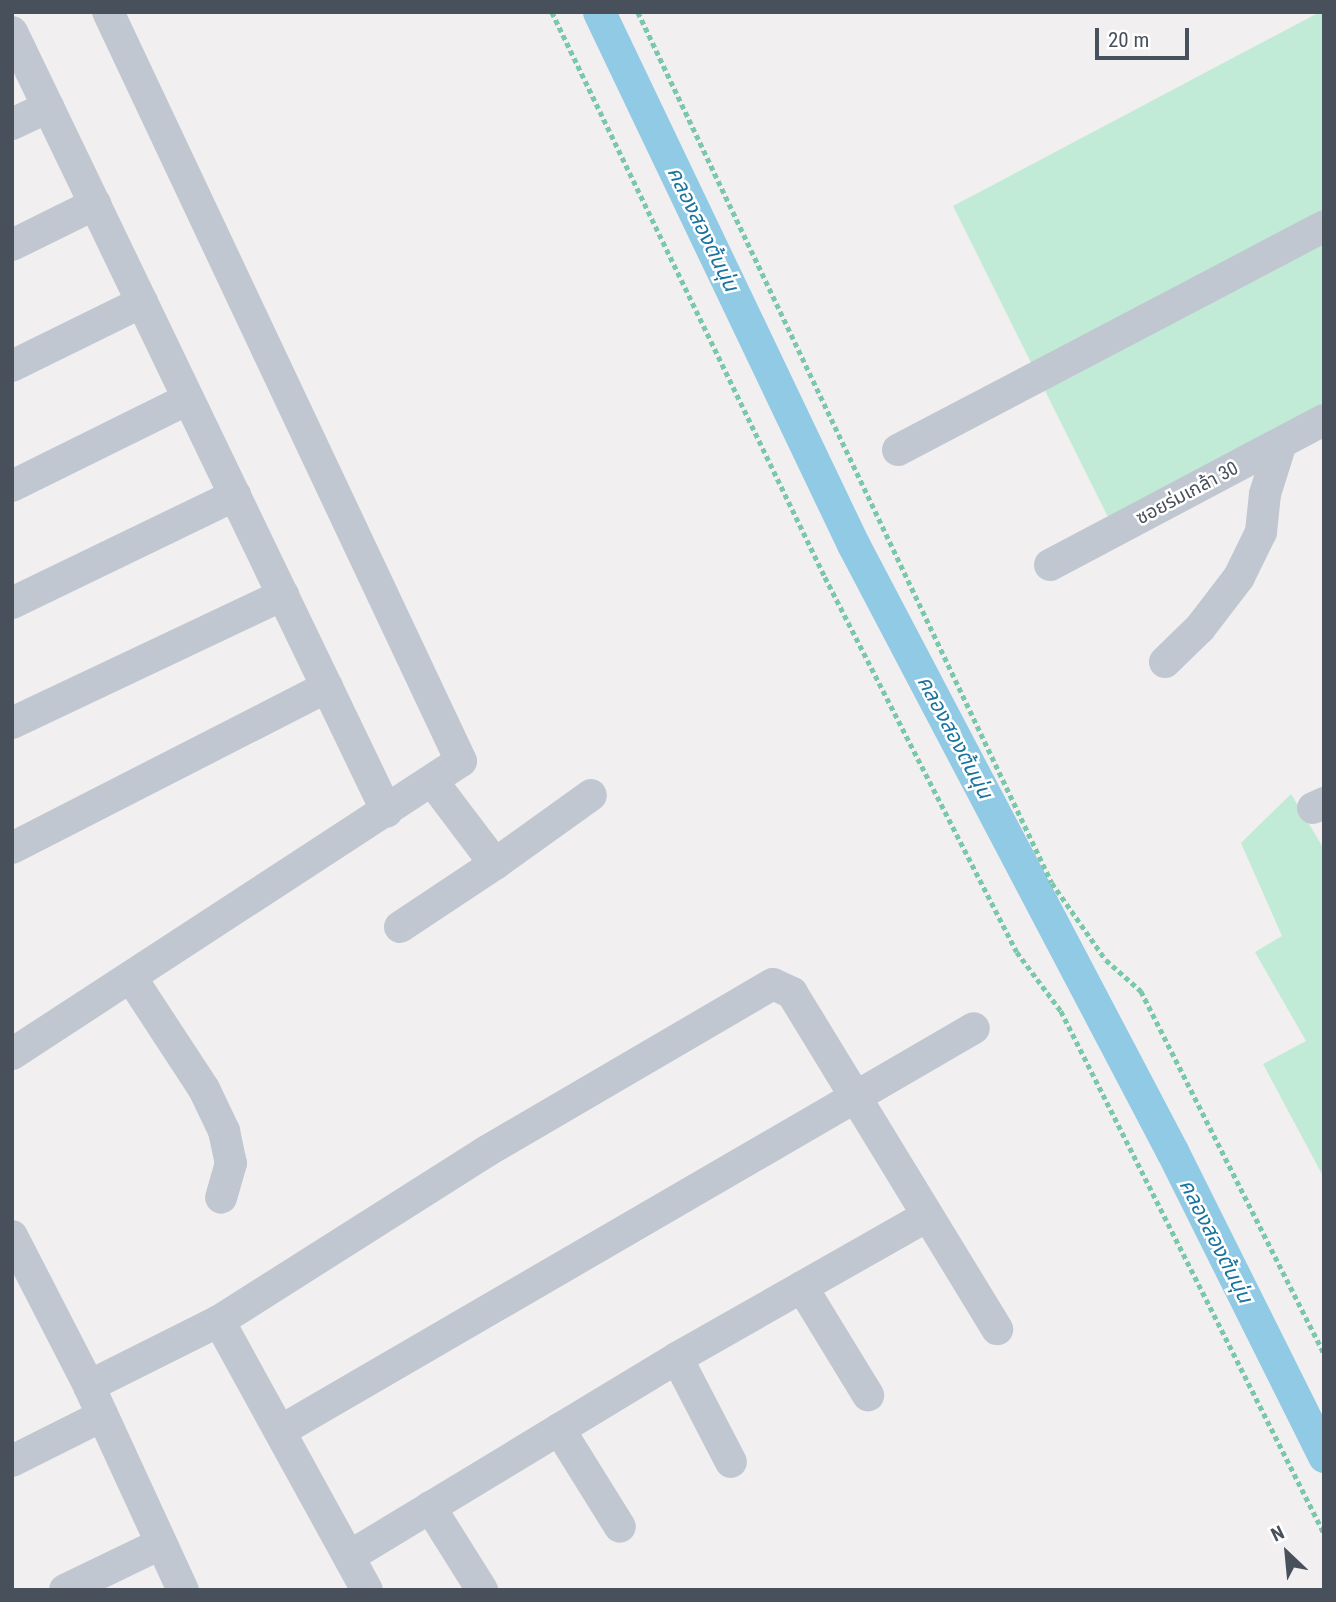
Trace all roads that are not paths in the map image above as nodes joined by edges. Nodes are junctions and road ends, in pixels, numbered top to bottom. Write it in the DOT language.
graph roads {
  1 [pos="108,12"];
  2 [pos="12,32"];
  3 [pos="48,107"];
  4 [pos="12,124"];
  5 [pos="95,204"];
  6 [pos="1324,226"];
  7 [pos="12,245"];
  8 [pos="142,302"];
  9 [pos="12,366"];
  10 [pos="188,399"];
  11 [pos="1324,419"];
  12 [pos="1281,443"];
  13 [pos="898,450"];
  14 [pos="12,486"];
  15 [pos="234,495"];
  16 [pos="1050,565"];
  17 [pos="283,595"];
  18 [pos="12,603"];
  19 [pos="1165,662"];
  20 [pos="327,687"];
  21 [pos="12,723"];
  22 [pos="433,782"];
  23 [pos="591,795"];
  24 [pos="387,812"];
  25 [pos="12,848"];
  26 [pos="495,864"];
  27 [pos="400,927"];
  28 [pos="132,979"];
  29 [pos="974,1028"];
  30 [pos="12,1054"];
  31 [pos="854,1099"];
  32 [pos="221,1198"];
  33 [pos="925,1217"];
  34 [pos="12,1236"];
  35 [pos="802,1287"];
  36 [pos="24,1292"];
  37 [pos="219,1321"];
  38 [pos="997,1329"];
  39 [pos="677,1358"];
  40 [pos="89,1386"];
  41 [pos="868,1395"];
  42 [pos="102,1416"];
  43 [pos="559,1429"];
  44 [pos="282,1430"];
  45 [pos="12,1461"];
  46 [pos="731,1462"];
  47 [pos="430,1507"];
  48 [pos="620,1527"];
  49 [pos="160,1544"];
  50 [pos="350,1556"];
  51 [pos="65,1590"];
  52 [pos="183,1590"];
  53 [pos="367,1590"];
  54 [pos="482,1590"];
  1 -- 22 [label="street"];
  2 -- 3 [label="street"];
  3 -- 4 [label="street"];
  3 -- 5 [label="street"];
  5 -- 7 [label="street"];
  5 -- 8 [label="street"];
  6 -- 13 [label="street"];
  8 -- 9 [label="street"];
  8 -- 10 [label="street"];
  10 -- 14 [label="street"];
  10 -- 15 [label="street"];
  11 -- 12 [label="street, ซอยร่มเกล้า 30"];
  12 -- 16 [label="street, ซอยร่มเกล้า 30"];
  12 -- 19 [label="street"];
  15 -- 17 [label="street"];
  15 -- 18 [label="street"];
  17 -- 20 [label="street"];
  17 -- 21 [label="street"];
  20 -- 24 [label="street"];
  20 -- 25 [label="street"];
  22 -- 24 [label="street"];
  22 -- 26 [label="street"];
  23 -- 26 [label="street"];
  24 -- 28 [label="street"];
  26 -- 27 [label="street"];
  28 -- 30 [label="street"];
  28 -- 32 [label="street"];
  29 -- 31 [label="street"];
  31 -- 33 [label="street"];
  31 -- 37 [label="street"];
  31 -- 44 [label="street"];
  33 -- 35 [label="street"];
  33 -- 38 [label="street"];
  34 -- 36 [label="street"];
  35 -- 39 [label="street"];
  35 -- 41 [label="street"];
  36 -- 40 [label="street"];
  37 -- 40 [label="street"];
  37 -- 44 [label="street"];
  39 -- 43 [label="street"];
  39 -- 46 [label="street"];
  40 -- 42 [label="street"];
  42 -- 45 [label="street"];
  42 -- 49 [label="street"];
  43 -- 47 [label="street"];
  43 -- 48 [label="street"];
  44 -- 50 [label="street"];
  47 -- 50 [label="street"];
  47 -- 54 [label="street"];
  49 -- 51 [label="street"];
  49 -- 52 [label="street"];
  50 -- 53 [label="street"];
}
